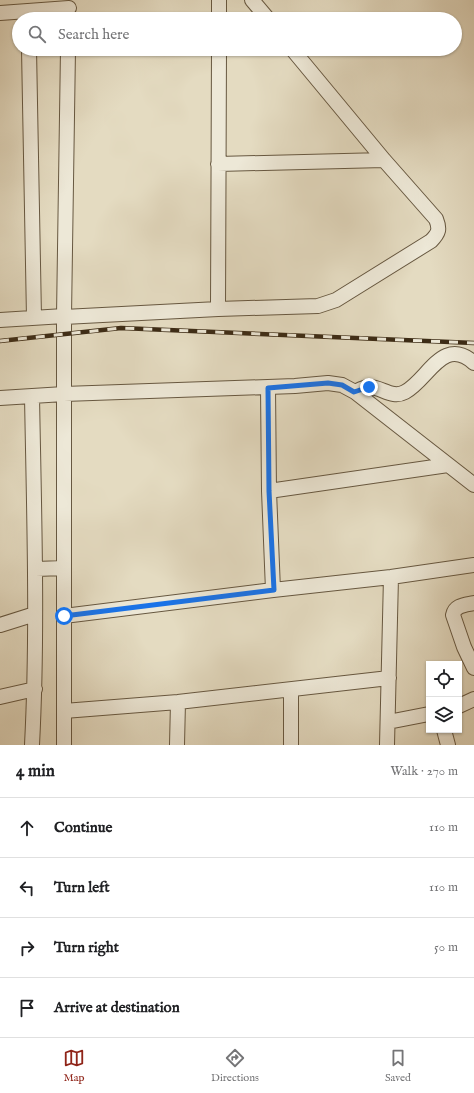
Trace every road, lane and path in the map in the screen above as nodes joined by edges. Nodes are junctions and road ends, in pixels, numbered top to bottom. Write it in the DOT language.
graph roads {
  1 [pos="219,0"];
  2 [pos="252,0"];
  3 [pos="69,9"];
  4 [pos="29,10"];
  5 [pos="219,12"];
  6 [pos="262,12"];
  7 [pos="0,13"];
  8 [pos="30,56"];
  9 [pos="68,56"];
  10 [pos="219,56"];
  11 [pos="298,56"];
  12 [pos="384,160"];
  13 [pos="218,164"];
  14 [pos="218,309"];
  15 [pos="64,317"];
  16 [pos="34,318"];
  17 [pos="0,320"];
  18 [pos="474,363"];
  19 [pos="268,388"];
  20 [pos="354,392"];
  21 [pos="64,394"];
  22 [pos="32,396"];
  23 [pos="0,398"];
  24 [pos="448,465"];
  25 [pos="474,485"];
  26 [pos="269,491"];
  27 [pos="474,565"];
  28 [pos="64,568"];
  29 [pos="36,570"];
  30 [pos="391,577"];
  31 [pos="274,590"];
  32 [pos="474,603"];
  33 [pos="35,614"];
  34 [pos="64,616"];
  35 [pos="0,625"];
  36 [pos="474,668"];
  37 [pos="389,678"];
  38 [pos="35,689"];
  39 [pos="291,690"];
  40 [pos="0,697"];
  41 [pos="474,699"];
  42 [pos="178,702"];
  43 [pos="462,705"];
  44 [pos="64,711"];
  45 [pos="426,715"];
  46 [pos="388,722"];
  47 [pos="445,733"];
  48 [pos="32,745"];
  49 [pos="64,745"];
  50 [pos="177,745"];
  51 [pos="291,745"];
  52 [pos="387,745"];
  53 [pos="448,745"];
  1 -- 5 [label="street"];
  2 -- 6 [label="street"];
  3 -- 4 [label="street"];
  4 -- 7 [label="street"];
  8 -- 16 [label="street"];
  9 -- 15 [label="street"];
  10 -- 13 [label="street"];
  11 -- 12 [label="street"];
  12 -- 13 [label="street"];
  12 -- 14 [label="street"];
  13 -- 14 [label="street"];
  14 -- 15 [label="street"];
  15 -- 16 [label="street"];
  15 -- 21 [label="street"];
  16 -- 17 [label="street"];
  18 -- 20 [label="street"];
  19 -- 20 [label="street"];
  19 -- 21 [label="street"];
  19 -- 26 [label="street"];
  20 -- 24 [label="street"];
  21 -- 22 [label="street"];
  21 -- 28 [label="street"];
  22 -- 23 [label="street"];
  22 -- 29 [label="street"];
  24 -- 25 [label="street"];
  24 -- 26 [label="street"];
  26 -- 31 [label="street"];
  27 -- 30 [label="street"];
  28 -- 29 [label="street"];
  28 -- 34 [label="street"];
  29 -- 33 [label="street"];
  30 -- 31 [label="street"];
  30 -- 37 [label="street"];
  31 -- 34 [label="street"];
  32 -- 36 [label="street"];
  33 -- 35 [label="street"];
  33 -- 38 [label="street"];
  34 -- 44 [label="street"];
  37 -- 39 [label="street"];
  37 -- 46 [label="street"];
  38 -- 40 [label="street"];
  38 -- 48 [label="street"];
  39 -- 42 [label="street"];
  39 -- 51 [label="street"];
  41 -- 43 [label="street"];
  42 -- 44 [label="street"];
  42 -- 50 [label="street"];
  44 -- 49 [label="street"];
  45 -- 46 [label="street"];
  46 -- 52 [label="street"];
  47 -- 53 [label="street"];
}
